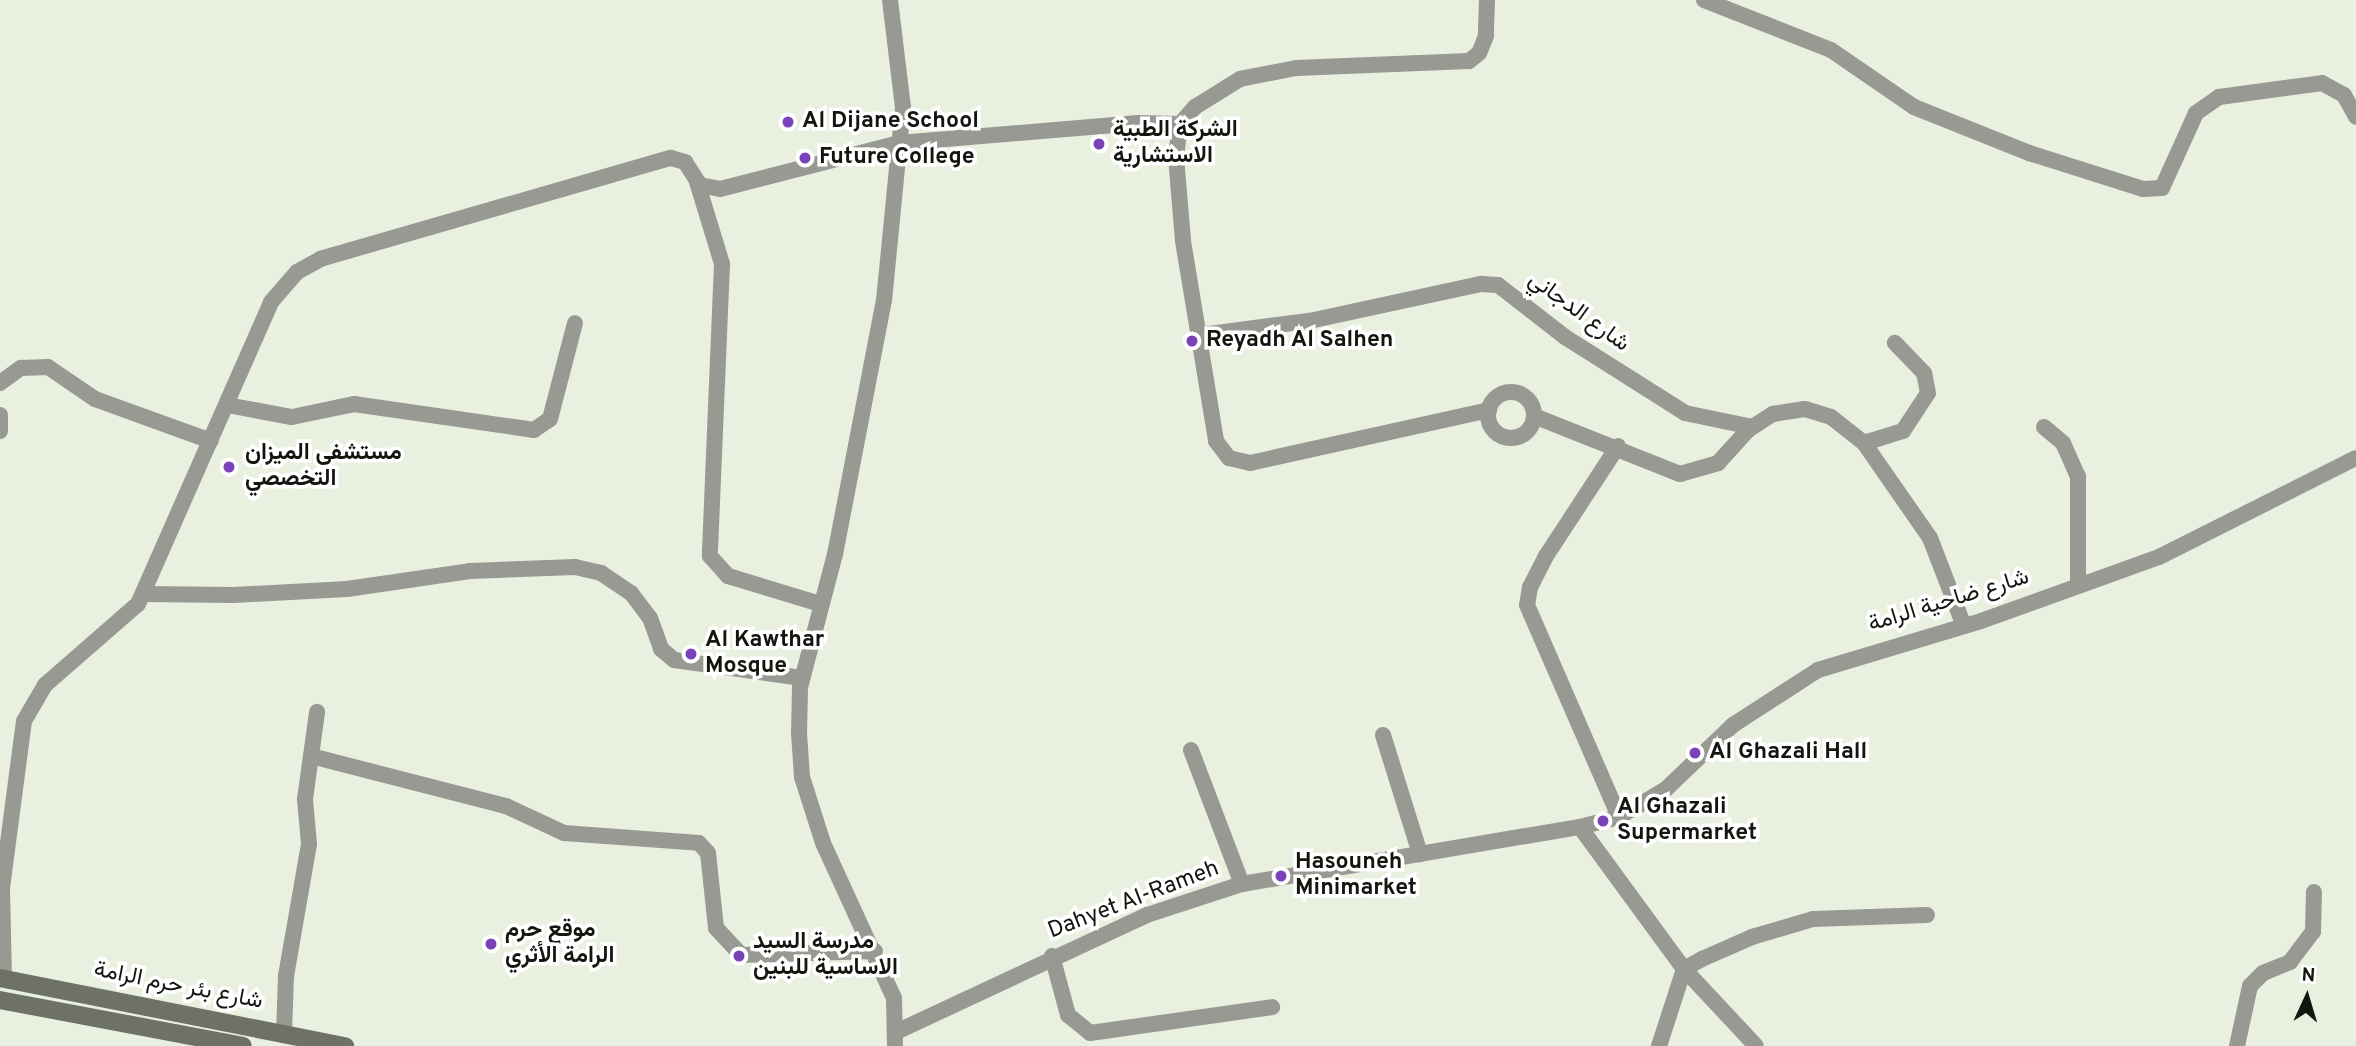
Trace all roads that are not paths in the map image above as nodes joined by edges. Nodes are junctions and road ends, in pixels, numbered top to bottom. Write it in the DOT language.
graph roads {
  1 [pos="890,0"];
  2 [pos="1487,0"];
  3 [pos="1704,0"];
  4 [pos="2356,117"];
  5 [pos="1180,124"];
  6 [pos="899,143"];
  7 [pos="697,182"];
  8 [pos="575,323"];
  9 [pos="1202,335"];
  10 [pos="1895,343"];
  11 [pos="0,383"];
  12 [pos="227,405"];
  13 [pos="1489,410"];
  14 [pos="0,415"];
  15 [pos="1534,416"];
  16 [pos="1752,427"];
  17 [pos="2044,427"];
  18 [pos="0,431"];
  19 [pos="211,442"];
  20 [pos="1864,443"];
  21 [pos="1618,446"];
  22 [pos="2356,458"];
  23 [pos="2078,583"];
  24 [pos="143,594"];
  25 [pos="820,604"];
  26 [pos="1964,626"];
  27 [pos="802,678"];
  28 [pos="317,712"];
  29 [pos="1383,735"];
  30 [pos="1191,750"];
  31 [pos="311,756"];
  32 [pos="1619,817"];
  33 [pos="1580,827"];
  34 [pos="1420,854"];
  35 [pos="1242,884"];
  36 [pos="2314,892"];
  37 [pos="1927,915"];
  38 [pos="875,951"];
  39 [pos="1052,956"];
  40 [pos="1684,969"];
  41 [pos="2,978"];
  42 [pos="0,1000"];
  43 [pos="1272,1007"];
  44 [pos="284,1032"];
  45 [pos="895,1039"];
  46 [pos="243,1046"];
  47 [pos="345,1046"];
  48 [pos="1659,1046"];
  49 [pos="1756,1046"];
  50 [pos="2237,1046"];
  1 -- 6 [label="street"];
  2 -- 5 [label="street"];
  3 -- 4 [label="street"];
  5 -- 6 [label="street"];
  5 -- 9 [label="street"];
  6 -- 7 [label="street"];
  6 -- 25 [label="street"];
  7 -- 12 [label="street"];
  7 -- 25 [label="street"];
  8 -- 12 [label="street"];
  9 -- 13 [label="street"];
  9 -- 16 [label="street, شارع الدجاني"];
  10 -- 20 [label="street"];
  11 -- 19 [label="street"];
  12 -- 19 [label="street"];
  13 -- 15 [label="street"];
  13 -- 15 [label="street"];
  14 -- 18 [label="street"];
  15 -- 21 [label="street"];
  16 -- 20 [label="street"];
  16 -- 21 [label="street"];
  17 -- 23 [label="street"];
  19 -- 24 [label="street"];
  20 -- 26 [label="street"];
  21 -- 32 [label="street"];
  22 -- 23 [label="street, شارع ضاحية الرامة"];
  23 -- 26 [label="street, شارع ضاحية الرامة"];
  24 -- 27 [label="street"];
  24 -- 41 [label="street"];
  25 -- 27 [label="street"];
  26 -- 32 [label="street, شارع ضاحية الرامة"];
  27 -- 38 [label="street"];
  28 -- 31 [label="street"];
  29 -- 34 [label="street"];
  30 -- 35 [label="street"];
  31 -- 38 [label="street"];
  31 -- 44 [label="street"];
  32 -- 33 [label="street, شارع ضاحية الرامة"];
  33 -- 34 [label="street, Dahyet Al-Rameh"];
  33 -- 40 [label="street"];
  34 -- 35 [label="street, Dahyet Al-Rameh"];
  35 -- 39 [label="street, Dahyet Al-Rameh"];
  36 -- 50 [label="street"];
  37 -- 40 [label="street"];
  38 -- 45 [label="street"];
  39 -- 43 [label="street"];
  39 -- 45 [label="street, Dahyet Al-Rameh"];
  40 -- 48 [label="street"];
  40 -- 49 [label="street"];
  41 -- 44 [label="main road, شارع بئر حرم الرامة"];
  42 -- 46 [label="main road, شارع بئر حرم الرامة"];
  44 -- 47 [label="main road, شارع بئر حرم الرامة"];
}
